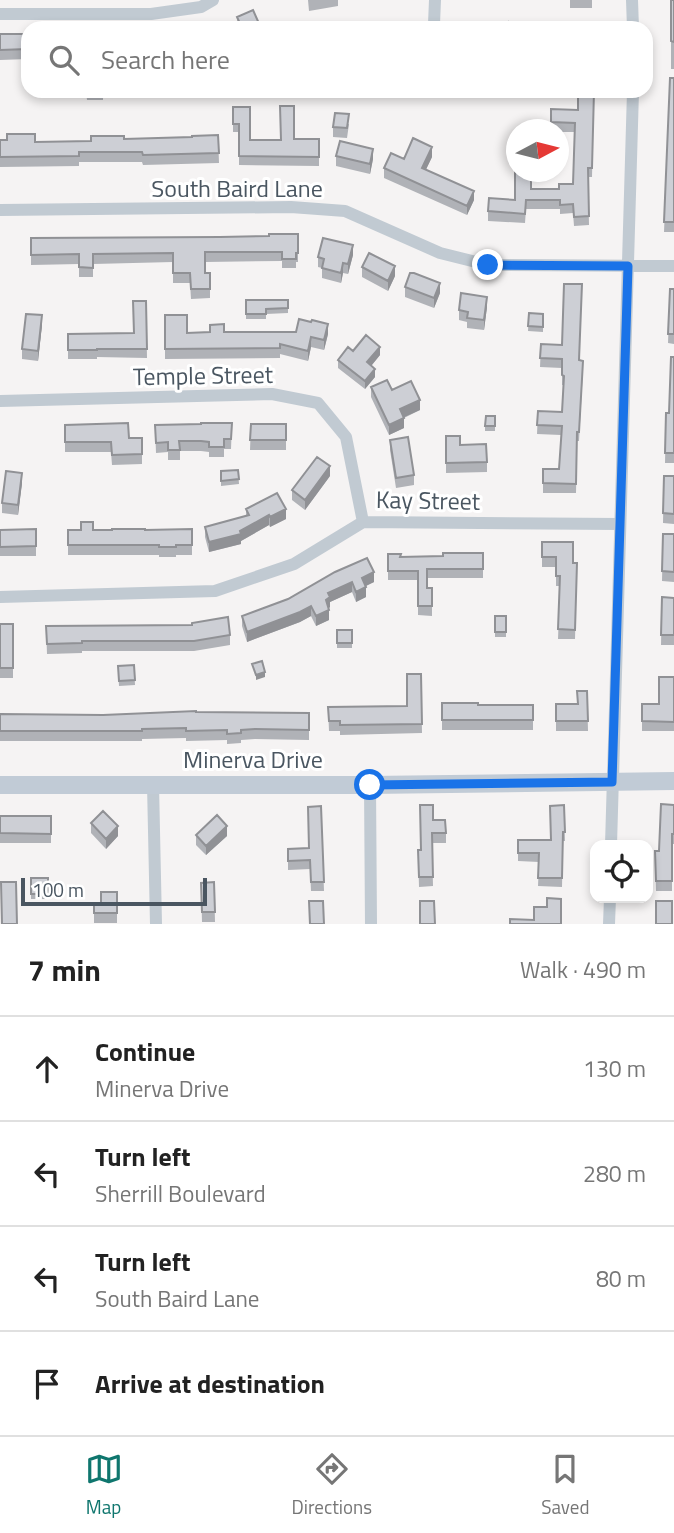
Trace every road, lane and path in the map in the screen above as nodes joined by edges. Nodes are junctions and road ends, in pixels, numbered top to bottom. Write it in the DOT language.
graph roads {
  1 [pos="150,0"];
  2 [pos="213,0"];
  3 [pos="435,0"];
  4 [pos="632,0"];
  5 [pos="0,14"];
  6 [pos="151,14"];
  7 [pos="434,21"];
  8 [pos="633,21"];
  9 [pos="633,98"];
  10 [pos="0,210"];
  11 [pos="628,266"];
  12 [pos="674,266"];
  13 [pos="0,401"];
  14 [pos="363,522"];
  15 [pos="620,524"];
  16 [pos="0,597"];
  17 [pos="674,781"];
  18 [pos="612,782"];
  19 [pos="153,784"];
  20 [pos="0,785"];
  21 [pos="370,785"];
  22 [pos="611,840"];
  23 [pos="610,903"];
  24 [pos="156,924"];
  25 [pos="371,924"];
  26 [pos="610,924"];
  1 -- 6 [label="street"];
  2 -- 6 [label="street"];
  3 -- 7 [label="street"];
  4 -- 8 [label="street"];
  5 -- 6 [label="street"];
  9 -- 11 [label="street"];
  10 -- 11 [label="street, South Baird Lane"];
  11 -- 12 [label="street, South Baird Lane"];
  11 -- 15 [label="street"];
  13 -- 14 [label="street, Temple Street"];
  14 -- 15 [label="street, Kay Street"];
  14 -- 16 [label="street, Kay Street"];
  15 -- 18 [label="street"];
  17 -- 18 [label="street, Minerva Drive"];
  18 -- 21 [label="street, Minerva Drive"];
  18 -- 22 [label="street"];
  19 -- 20 [label="street, Minerva Drive"];
  19 -- 21 [label="street, Minerva Drive"];
  19 -- 24 [label="street"];
  21 -- 25 [label="street"];
  23 -- 26 [label="street"];
}
